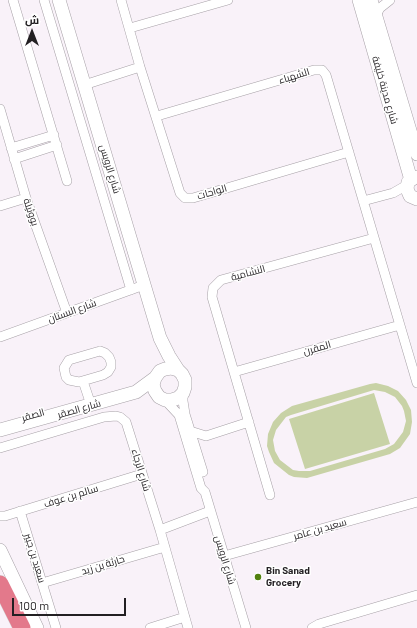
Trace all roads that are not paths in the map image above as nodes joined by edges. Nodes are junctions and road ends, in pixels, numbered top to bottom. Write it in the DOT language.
graph roads {
  1 [pos="13,0"];
  2 [pos="44,0"];
  3 [pos="59,0"];
  4 [pos="121,0"];
  5 [pos="228,0"];
  6 [pos="359,0"];
  7 [pos="371,0"];
  8 [pos="390,0"];
  9 [pos="376,15"];
  10 [pos="130,28"];
  11 [pos="140,67"];
  12 [pos="84,85"];
  13 [pos="0,109"];
  14 [pos="157,116"];
  15 [pos="1,120"];
  16 [pos="54,135"];
  17 [pos="56,145"];
  18 [pos="11,148"];
  19 [pos="349,152"];
  20 [pos="417,154"];
  21 [pos="14,159"];
  22 [pos="67,181"];
  23 [pos="412,181"];
  24 [pos="393,193"];
  25 [pos="26,198"];
  26 [pos="416,200"];
  27 [pos="363,201"];
  28 [pos="0,206"];
  29 [pos="374,238"];
  30 [pos="144,285"];
  31 [pos="131,290"];
  32 [pos="67,313"];
  33 [pos="400,325"];
  34 [pos="0,337"];
  35 [pos="160,338"];
  36 [pos="178,370"];
  37 [pos="234,372"];
  38 [pos="157,375"];
  39 [pos="83,381"];
  40 [pos="417,383"];
  41 [pos="136,392"];
  42 [pos="183,393"];
  43 [pos="162,398"];
  44 [pos="89,399"];
  45 [pos="249,422"];
  46 [pos="0,424"];
  47 [pos="0,430"];
  48 [pos="190,431"];
  49 [pos="206,436"];
  50 [pos="0,437"];
  51 [pos="0,448"];
  52 [pos="196,451"];
  53 [pos="142,474"];
  54 [pos="205,492"];
  55 [pos="270,495"];
  56 [pos="417,502"];
  57 [pos="210,511"];
  58 [pos="17,512"];
  59 [pos="0,516"];
  60 [pos="160,530"];
  61 [pos="165,547"];
  62 [pos="0,550"];
  63 [pos="224,556"];
  64 [pos="42,583"];
  65 [pos="0,584"];
  66 [pos="417,595"];
  67 [pos="184,617"];
  68 [pos="22,628"];
  69 [pos="37,628"];
  70 [pos="56,628"];
  71 [pos="150,628"];
  72 [pos="188,628"];
  73 [pos="246,628"];
  74 [pos="312,628"];
  1 -- 16 [label="street"];
  2 -- 31 [label="street"];
  3 -- 12 [label="street, شارع الرويس"];
  4 -- 10 [label="street, الواحات"];
  5 -- 10 [label="street"];
  6 -- 23 [label="street, شارع مدينة خليفة"];
  7 -- 9 [label="street, شارع مدينة خليفة"];
  8 -- 9 [label="street"];
  9 -- 20 [label="street, شارع مدينة خليفة"];
  10 -- 11 [label="street, الواحات"];
  11 -- 12 [label="street"];
  11 -- 14 [label="street, الواحات"];
  12 -- 30 [label="street, شارع الرويس"];
  13 -- 15 [label="street, بووثيلة"];
  14 -- 19 [label="street, الواحات"];
  14 -- 19 [label="street, الشهباء"];
  15 -- 18 [label="street, بووثيلة"];
  16 -- 17 [label="street"];
  16 -- 18 [label="street"];
  17 -- 21 [label="street"];
  17 -- 22 [label="street"];
  18 -- 21 [label="street, بووثيلة"];
  19 -- 27 [label="street, الشهباء"];
  21 -- 25 [label="street, بووثيلة"];
  23 -- 24 [label="street"];
  23 -- 26 [label="street, شارع مدينة خليفة"];
  24 -- 26 [label="street"];
  24 -- 27 [label="street"];
  25 -- 28 [label="street"];
  25 -- 32 [label="street, بووثيلة"];
  27 -- 29 [label="street, الشهباء"];
  29 -- 33 [label="street, الشهباء"];
  29 -- 37 [label="street, النشامية"];
  30 -- 31 [label="street, شارع البستان"];
  30 -- 35 [label="street, شارع الرويس"];
  31 -- 32 [label="street, شارع البستان"];
  32 -- 34 [label="street, شارع البستان"];
  33 -- 37 [label="street, المقرن"];
  33 -- 40 [label="street, الشهباء"];
  35 -- 36 [label="street, شارع الرويس"];
  35 -- 38 [label="street, شارع الرويس"];
  36 -- 38 [label="street"];
  36 -- 42 [label="street"];
  37 -- 45 [label="street, النشامية"];
  38 -- 41 [label="street, شارع الصقر"];
  38 -- 43 [label="street"];
  39 -- 39 [label="street"];
  39 -- 44 [label="street"];
  41 -- 44 [label="street, الصقر"];
  41 -- 47 [label="street, شارع الصقر"];
  42 -- 43 [label="street"];
  42 -- 48 [label="street"];
  43 -- 50 [label="street, شارع الصقر"];
  43 -- 54 [label="street"];
  44 -- 46 [label="street, الصقر"];
  45 -- 49 [label="street"];
  45 -- 55 [label="street, النشامية"];
  48 -- 49 [label="street"];
  48 -- 52 [label="street"];
  49 -- 52 [label="street"];
  51 -- 53 [label="street, شارع الرجاء"];
  52 -- 54 [label="street"];
  53 -- 58 [label="street, سالم بن عوف"];
  53 -- 60 [label="street, شارع الرجاء"];
  54 -- 57 [label="street, شارع الرويس"];
  56 -- 63 [label="street, سعيد بن عامر"];
  57 -- 60 [label="street"];
  57 -- 63 [label="street, شارع الرويس"];
  58 -- 59 [label="street, سالم بن عوف"];
  58 -- 64 [label="street, سعيد بن جبير"];
  60 -- 61 [label="street, شارع الرجاء"];
  61 -- 64 [label="street, حارثة بن زيد"];
  61 -- 67 [label="street, شارع الرجاء"];
  62 -- 69 [label="street"];
  63 -- 73 [label="street, شارع الرويس"];
  64 -- 70 [label="street, سعيد بن جبير"];
  65 -- 68 [label="highway"];
  66 -- 74 [label="street"];
  67 -- 71 [label="street"];
  67 -- 72 [label="street, شارع الرجاء"];
}
